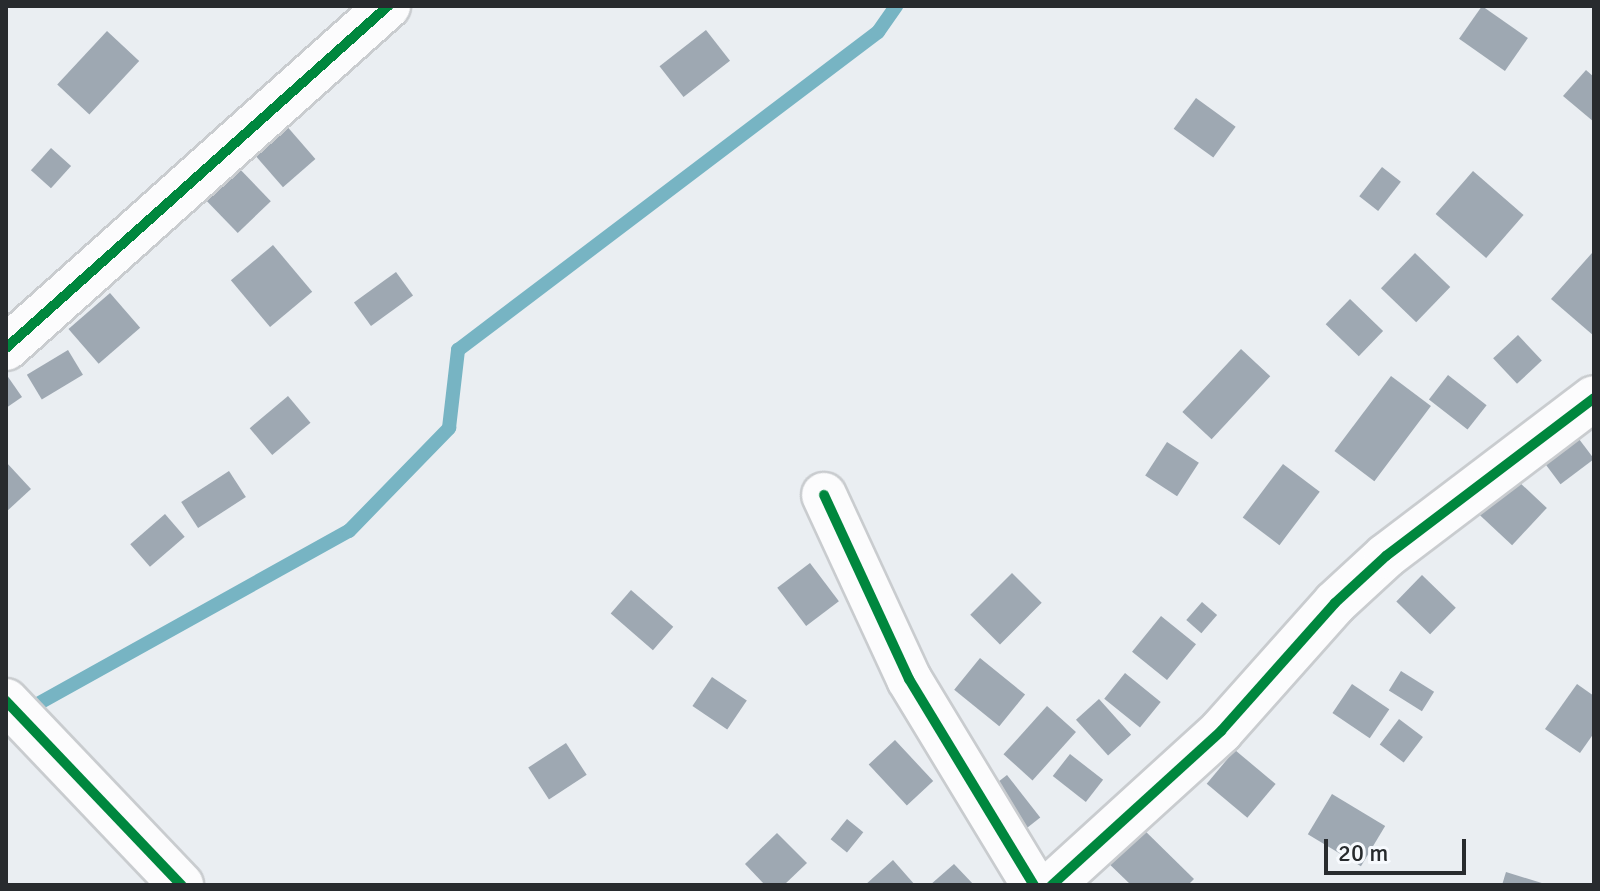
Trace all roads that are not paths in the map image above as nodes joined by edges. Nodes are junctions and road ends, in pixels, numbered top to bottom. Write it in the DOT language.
graph roads {
  1 [pos="388,6"];
  2 [pos="6,348"];
  3 [pos="1594,398"];
  4 [pos="824,495"];
  5 [pos="6,701"];
  6 [pos="181,885"];
  7 [pos="1034,885"];
  8 [pos="1052,885"];
  1 -- 2 [label="street"];
  3 -- 8 [label="street"];
  4 -- 7 [label="street"];
  5 -- 6 [label="street"];
}
